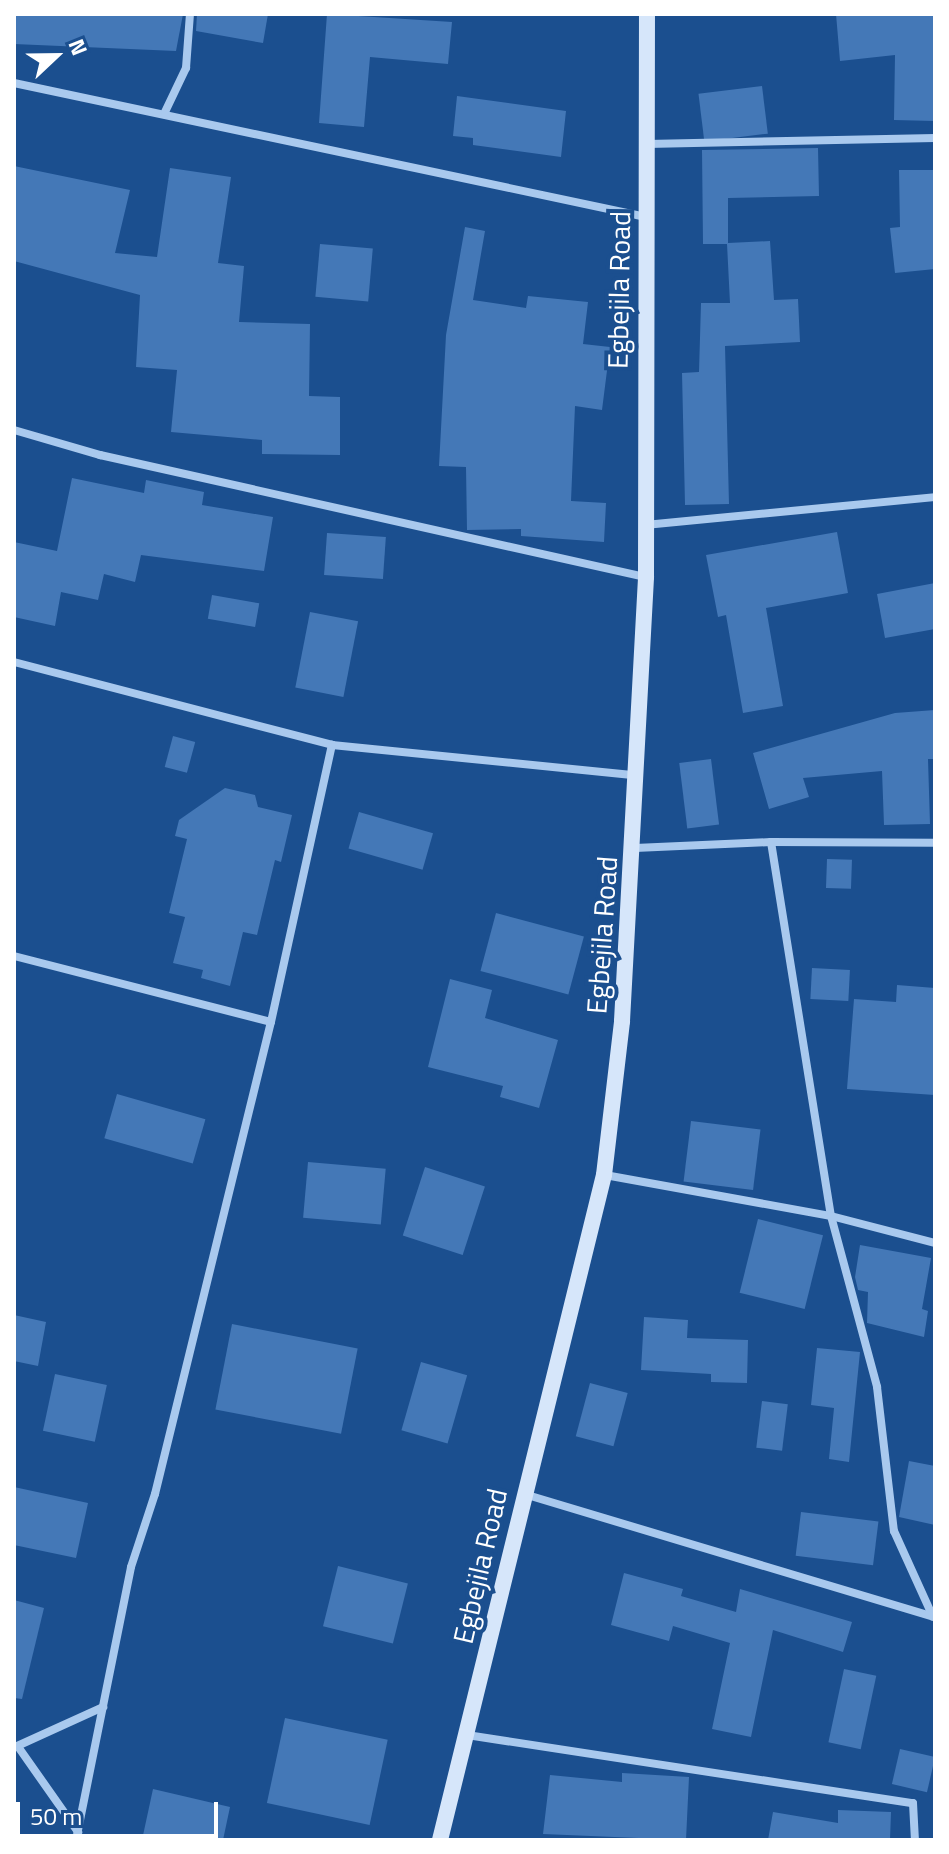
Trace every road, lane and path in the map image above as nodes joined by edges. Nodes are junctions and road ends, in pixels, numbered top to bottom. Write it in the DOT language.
graph roads {
  1 [pos="190,14"];
  2 [pos="647,14"];
  3 [pos="14,83"];
  4 [pos="165,112"];
  5 [pos="935,138"];
  6 [pos="647,144"];
  7 [pos="646,217"];
  8 [pos="14,430"];
  9 [pos="935,497"];
  10 [pos="645,525"];
  11 [pos="646,577"];
  12 [pos="14,662"];
  13 [pos="332,745"];
  14 [pos="635,775"];
  15 [pos="771,842"];
  16 [pos="935,843"];
  17 [pos="635,848"];
  18 [pos="14,956"];
  19 [pos="271,1022"];
  20 [pos="604,1175"];
  21 [pos="831,1216"];
  22 [pos="935,1243"];
  23 [pos="524,1494"];
  24 [pos="934,1617"];
  25 [pos="103,1707"];
  26 [pos="467,1735"];
  27 [pos="16,1747"];
  28 [pos="77,1836"];
  29 [pos="440,1840"];
  30 [pos="915,1840"];
  1 -- 4 [label="street"];
  2 -- 6 [label="street, Egbejila Road"];
  3 -- 4 [label="street"];
  4 -- 7 [label="street"];
  5 -- 6 [label="street"];
  6 -- 7 [label="street, Egbejila Road"];
  7 -- 10 [label="street, Egbejila Road"];
  8 -- 11 [label="street"];
  9 -- 10 [label="street"];
  10 -- 11 [label="street, Egbejila Road"];
  11 -- 14 [label="street, Egbejila Road"];
  12 -- 13 [label="street"];
  13 -- 14 [label="street"];
  13 -- 19 [label="street"];
  14 -- 17 [label="street, Egbejila Road"];
  15 -- 16 [label="street"];
  15 -- 17 [label="street"];
  15 -- 21 [label="street"];
  17 -- 20 [label="street, Egbejila Road"];
  18 -- 19 [label="street"];
  19 -- 25 [label="street"];
  20 -- 21 [label="street"];
  20 -- 23 [label="street, Egbejila Road"];
  21 -- 22 [label="street"];
  21 -- 24 [label="street"];
  23 -- 24 [label="street"];
  23 -- 26 [label="street, Egbejila Road"];
  25 -- 27 [label="street"];
  25 -- 28 [label="street"];
  26 -- 29 [label="street, Egbejila Road"];
  26 -- 30 [label="street"];
  27 -- 28 [label="street"];
}
